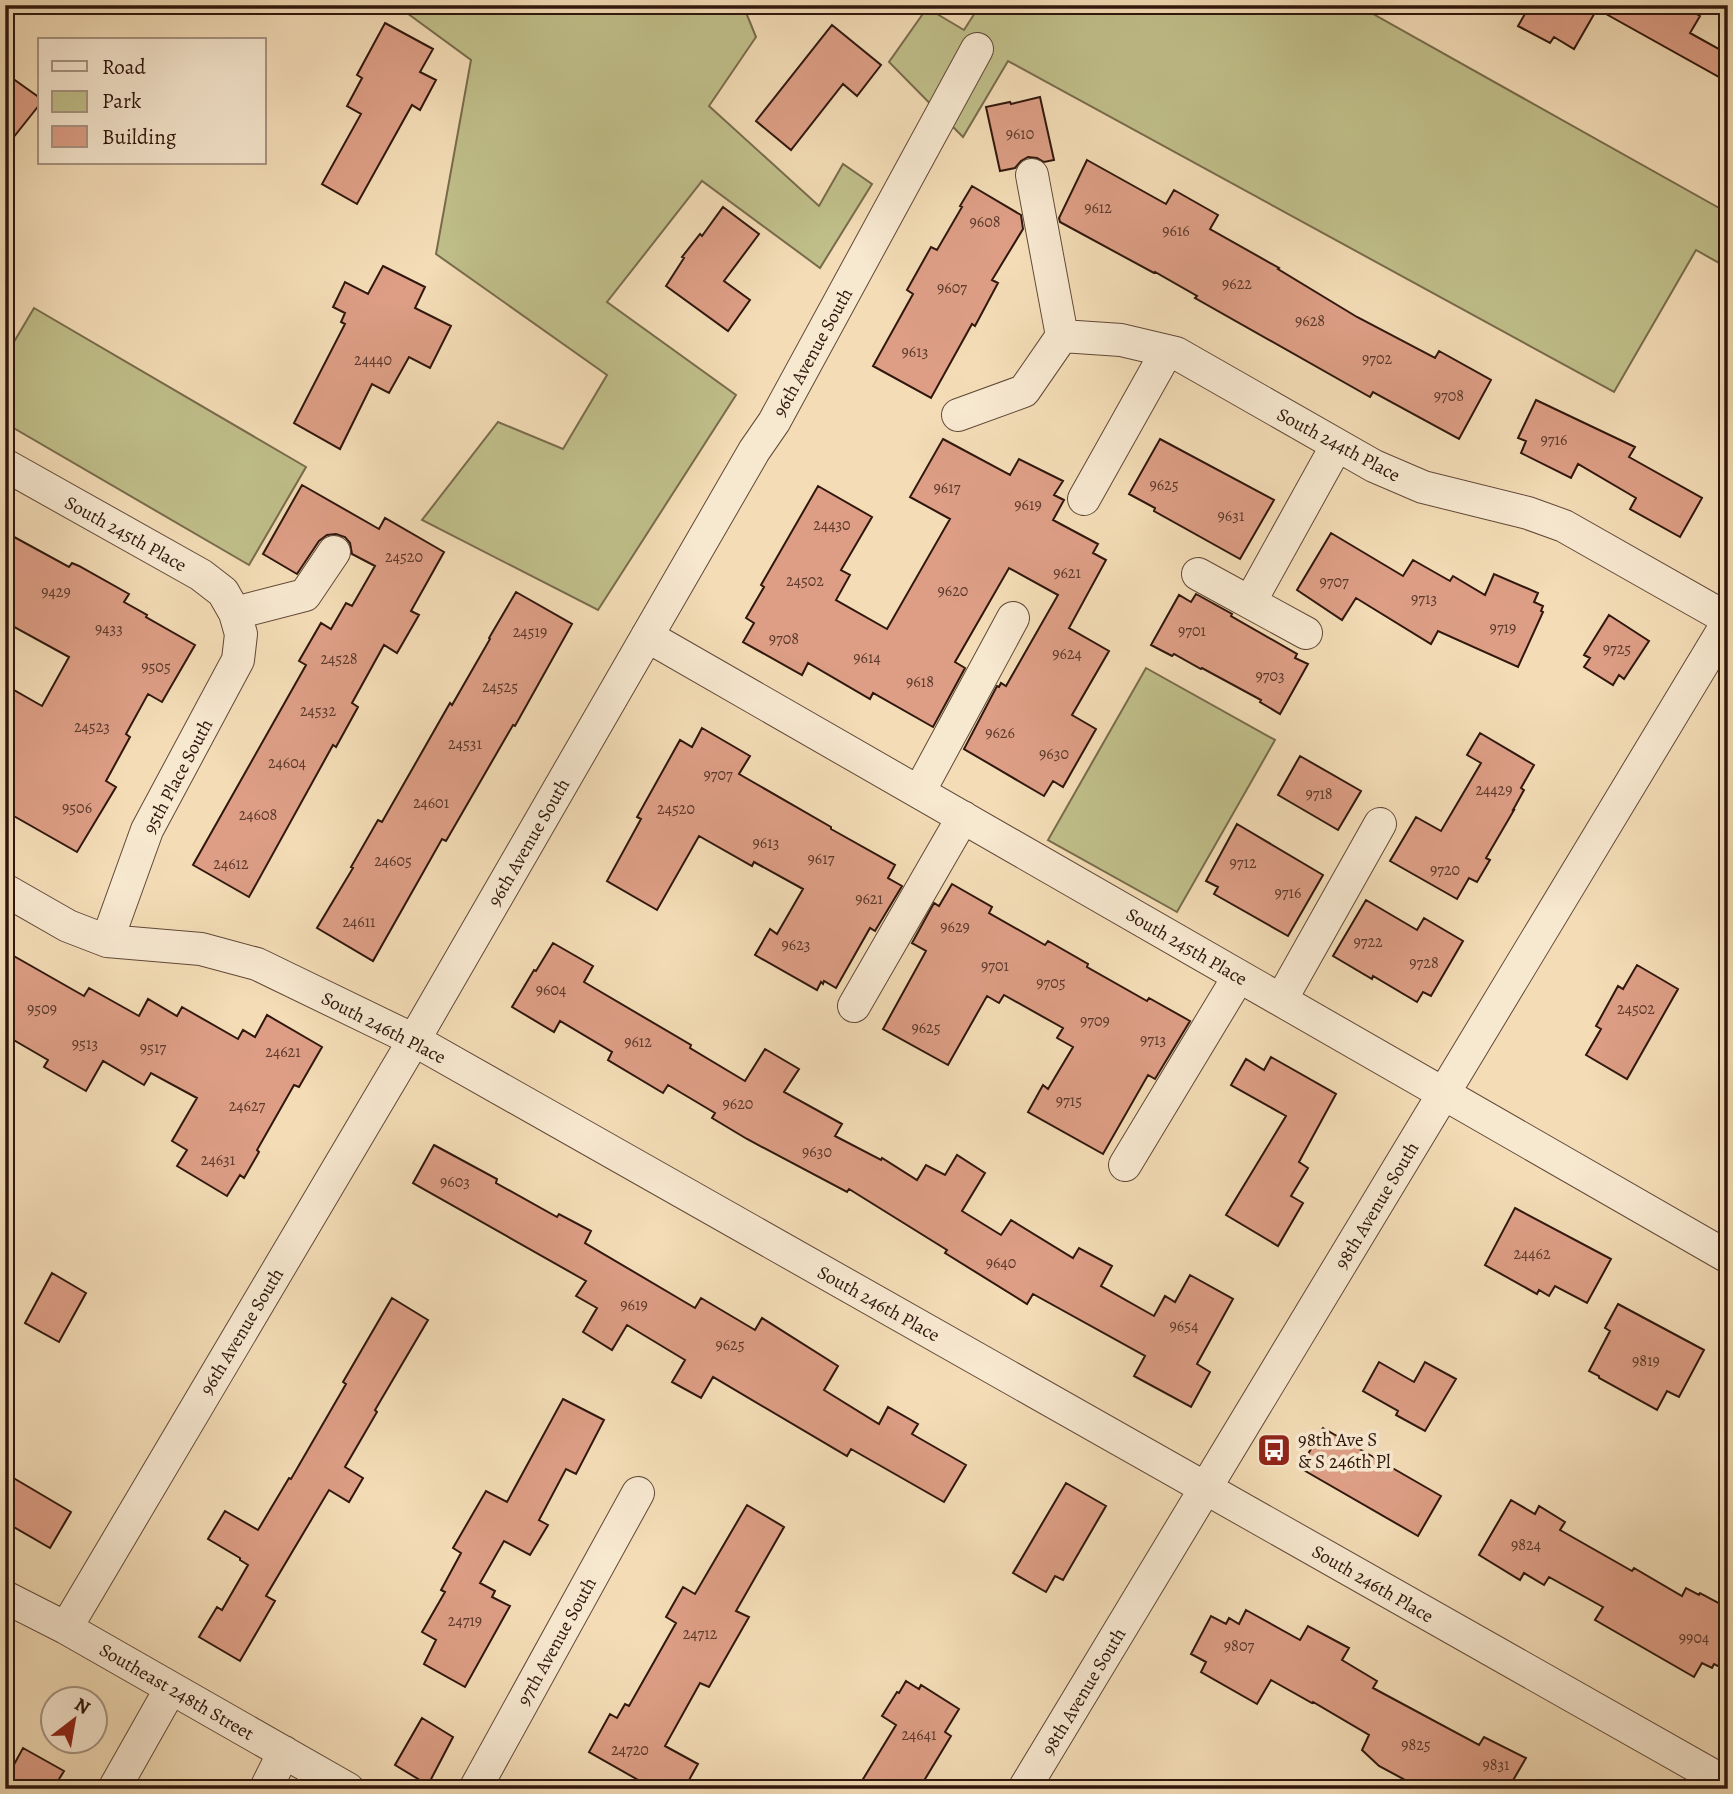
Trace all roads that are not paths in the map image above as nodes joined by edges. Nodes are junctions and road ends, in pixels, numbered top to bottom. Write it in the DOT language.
graph roads {
  1 [pos="977,49"];
  2 [pos="1032,175"];
  3 [pos="1062,337"];
  4 [pos="1167,351"];
  5 [pos="958,415"];
  6 [pos="1337,445"];
  7 [pos="5,465"];
  8 [pos="1084,499"];
  9 [pos="334,552"];
  10 [pos="1198,573"];
  11 [pos="1250,602"];
  12 [pos="235,613"];
  13 [pos="1013,618"];
  14 [pos="1728,620"];
  15 [pos="1307,633"];
  16 [pos="647,636"];
  17 [pos="919,792"];
  18 [pos="963,817"];
  19 [pos="1380,824"];
  20 [pos="5,890"];
  21 [pos="107,941"];
  22 [pos="1239,976"];
  23 [pos="1281,1000"];
  24 [pos="854,1006"];
  25 [pos="414,1040"];
  26 [pos="1443,1094"];
  27 [pos="1125,1165"];
  28 [pos="1728,1257"];
  29 [pos="1205,1488"];
  30 [pos="638,1493"];
  31 [pos="5,1597"];
  32 [pos="66,1628"];
  33 [pos="171,1688"];
  34 [pos="284,1752"];
  35 [pos="1728,1784"];
  36 [pos="114,1789"];
  37 [pos="268,1789"];
  38 [pos="348,1789"];
  39 [pos="475,1789"];
  40 [pos="1024,1789"];
  1 -- 16 [label="street, 96th Avenue South"];
  2 -- 3 [label="street"];
  3 -- 4 [label="street, South 244th Place"];
  3 -- 5 [label="street"];
  4 -- 6 [label="street, South 244th Place"];
  4 -- 8 [label="street"];
  6 -- 11 [label="street"];
  6 -- 14 [label="street, South 244th Place"];
  7 -- 12 [label="street, South 245th Place"];
  9 -- 12 [label="street"];
  10 -- 11 [label="street"];
  11 -- 15 [label="street"];
  12 -- 21 [label="street, 95th Place South"];
  13 -- 17 [label="street"];
  14 -- 26 [label="street, 98th Avenue South"];
  16 -- 17 [label="street, South 245th Place"];
  16 -- 25 [label="street, 96th Avenue South"];
  17 -- 18 [label="street, South 245th Place"];
  18 -- 22 [label="street, South 245th Place"];
  18 -- 24 [label="street"];
  19 -- 23 [label="street"];
  20 -- 21 [label="street, South 246th Place"];
  21 -- 25 [label="street, South 246th Place"];
  22 -- 23 [label="street, South 245th Place"];
  22 -- 27 [label="street"];
  23 -- 26 [label="street, South 245th Place"];
  25 -- 29 [label="street, South 246th Place"];
  25 -- 32 [label="street, 96th Avenue South"];
  26 -- 28 [label="street, South 245th Place"];
  26 -- 29 [label="street, 98th Avenue South"];
  29 -- 35 [label="street, South 246th Place"];
  29 -- 40 [label="street, 98th Avenue South"];
  30 -- 39 [label="street, 97th Avenue South"];
  31 -- 32 [label="street, Southeast 248th Street"];
  32 -- 33 [label="street, Southeast 248th Street"];
  33 -- 34 [label="street, Southeast 248th Street"];
  33 -- 36 [label="street"];
  34 -- 37 [label="street"];
  34 -- 38 [label="street, Southeast 248th Street"];
}
